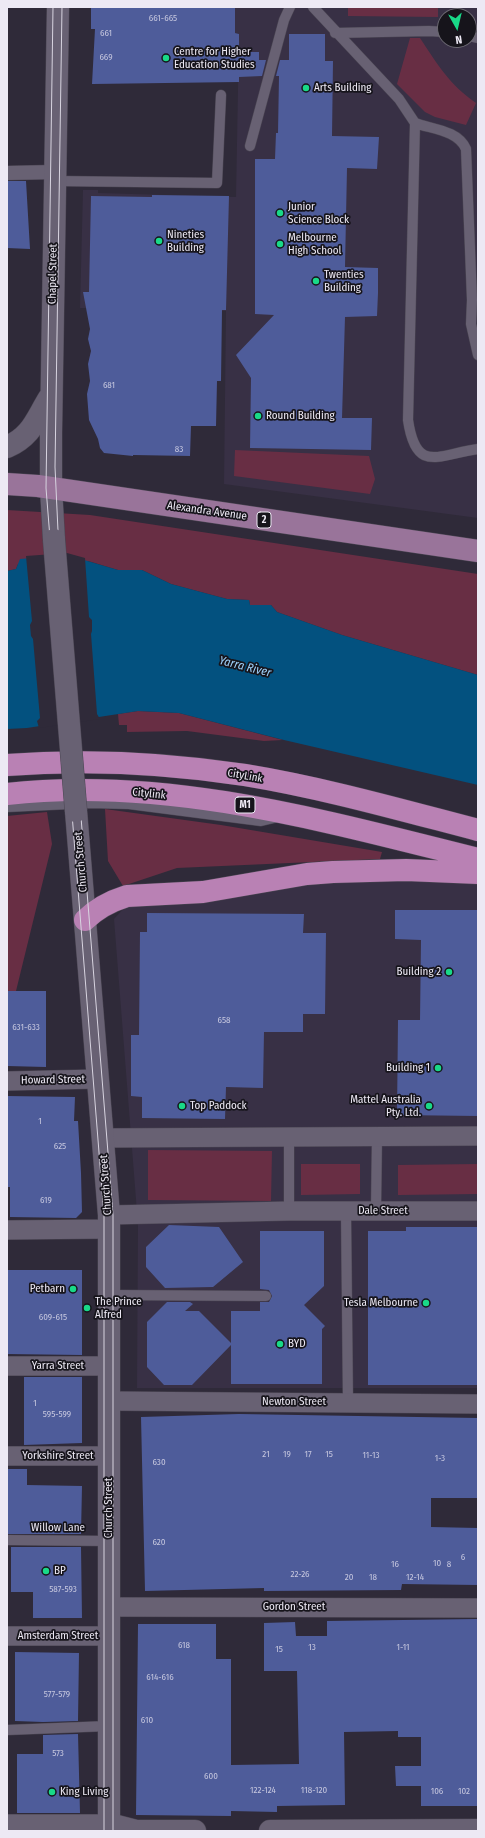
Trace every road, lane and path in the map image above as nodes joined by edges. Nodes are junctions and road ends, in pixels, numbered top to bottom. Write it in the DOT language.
graph roads {
  1 [pos="58,7"];
  2 [pos="290,7"];
  3 [pos="313,7"];
  4 [pos="437,32"];
  5 [pos="335,33"];
  6 [pos="221,95"];
  7 [pos="414,123"];
  8 [pos="250,146"];
  9 [pos="7,173"];
  10 [pos="55,177"];
  11 [pos="478,354"];
  12 [pos="52,394"];
  13 [pos="7,447"];
  14 [pos="478,449"];
  15 [pos="7,484"];
  16 [pos="51,488"];
  17 [pos="54,536"];
  18 [pos="478,551"];
  19 [pos="7,765"];
  20 [pos="7,794"];
  21 [pos="7,807"];
  22 [pos="286,812"];
  23 [pos="478,830"];
  24 [pos="478,859"];
  25 [pos="478,874"];
  26 [pos="85,920"];
  27 [pos="98,1079"];
  28 [pos="7,1081"];
  29 [pos="378,1136"];
  30 [pos="478,1136"];
  31 [pos="289,1137"];
  32 [pos="103,1138"];
  33 [pos="289,1211"];
  34 [pos="346,1211"];
  35 [pos="376,1211"];
  36 [pos="478,1211"];
  37 [pos="109,1222"];
  38 [pos="7,1230"];
  39 [pos="110,1295"];
  40 [pos="266,1296"];
  41 [pos="7,1366"];
  42 [pos="110,1366"];
  43 [pos="109,1401"];
  44 [pos="348,1403"];
  45 [pos="478,1404"];
  46 [pos="7,1456"];
  47 [pos="109,1456"];
  48 [pos="7,1540"];
  49 [pos="109,1540"];
  50 [pos="109,1607"];
  51 [pos="478,1608"];
  52 [pos="7,1636"];
  53 [pos="109,1636"];
  54 [pos="109,1726"];
  55 [pos="7,1730"];
  56 [pos="7,1824"];
  57 [pos="109,1828"];
  58 [pos="478,1830"];
  59 [pos="195,1831"];
  60 [pos="270,1831"];
  1 -- 10 [label="main road, Chapel Street"];
  2 -- 8 [label="lane"];
  3 -- 5 [label="lane"];
  4 -- 5 [label="lane"];
  5 -- 7 [label="lane"];
  6 -- 10 [label="lane"];
  7 -- 11 [label="lane"];
  7 -- 14 [label="lane"];
  9 -- 10 [label="street"];
  10 -- 12 [label="main road, Chapel Street"];
  12 -- 13 [label="main road"];
  12 -- 16 [label="main road, Chapel Street"];
  15 -- 16 [label="main road, Alexandra Avenue / 2"];
  16 -- 17 [label="main road, Chapel Street"];
  16 -- 18 [label="main road, Alexandra Avenue / 2"];
  17 -- 26 [label="main road, Church Street, bridge"];
  19 -- 23 [label="highway, CityLink"];
  20 -- 22 [label="highway, M1"];
  21 -- 22 [label="lane, Citylink"];
  22 -- 24 [label="highway, M1"];
  25 -- 26 [label="highway"];
  26 -- 27 [label="main road, Church Street"];
  27 -- 28 [label="street, Howard Street"];
  27 -- 32 [label="main road, Church Street"];
  29 -- 30 [label="street"];
  29 -- 31 [label="street"];
  29 -- 35 [label="lane"];
  31 -- 32 [label="street"];
  31 -- 33 [label="lane"];
  32 -- 37 [label="main road, Church Street"];
  33 -- 34 [label="street, Dale Street"];
  33 -- 37 [label="street, Dale Street"];
  34 -- 35 [label="street, Dale Street"];
  34 -- 44 [label="lane"];
  35 -- 36 [label="street, Dale Street"];
  37 -- 38 [label="street, Dale Street"];
  37 -- 39 [label="main road, Church Street"];
  39 -- 40 [label="lane"];
  39 -- 42 [label="main road, Church Street"];
  41 -- 42 [label="street, Yarra Street"];
  42 -- 43 [label="main road, Church Street"];
  43 -- 44 [label="street, Newton Street"];
  43 -- 47 [label="main road, Church Street"];
  44 -- 45 [label="street, Newton Street"];
  46 -- 47 [label="street, Yorkshire Street"];
  47 -- 49 [label="main road, Church Street"];
  48 -- 49 [label="lane, Willow Lane"];
  49 -- 50 [label="main road, Church Street"];
  50 -- 51 [label="street, Gordon Street"];
  50 -- 53 [label="main road, Church Street"];
  52 -- 53 [label="street, Amsterdam Street"];
  53 -- 54 [label="main road, Church Street"];
  54 -- 55 [label="lane"];
  54 -- 57 [label="main road, Church Street"];
  56 -- 57 [label="street"];
  57 -- 59 [label="main road"];
  58 -- 60 [label="main road"];
}
